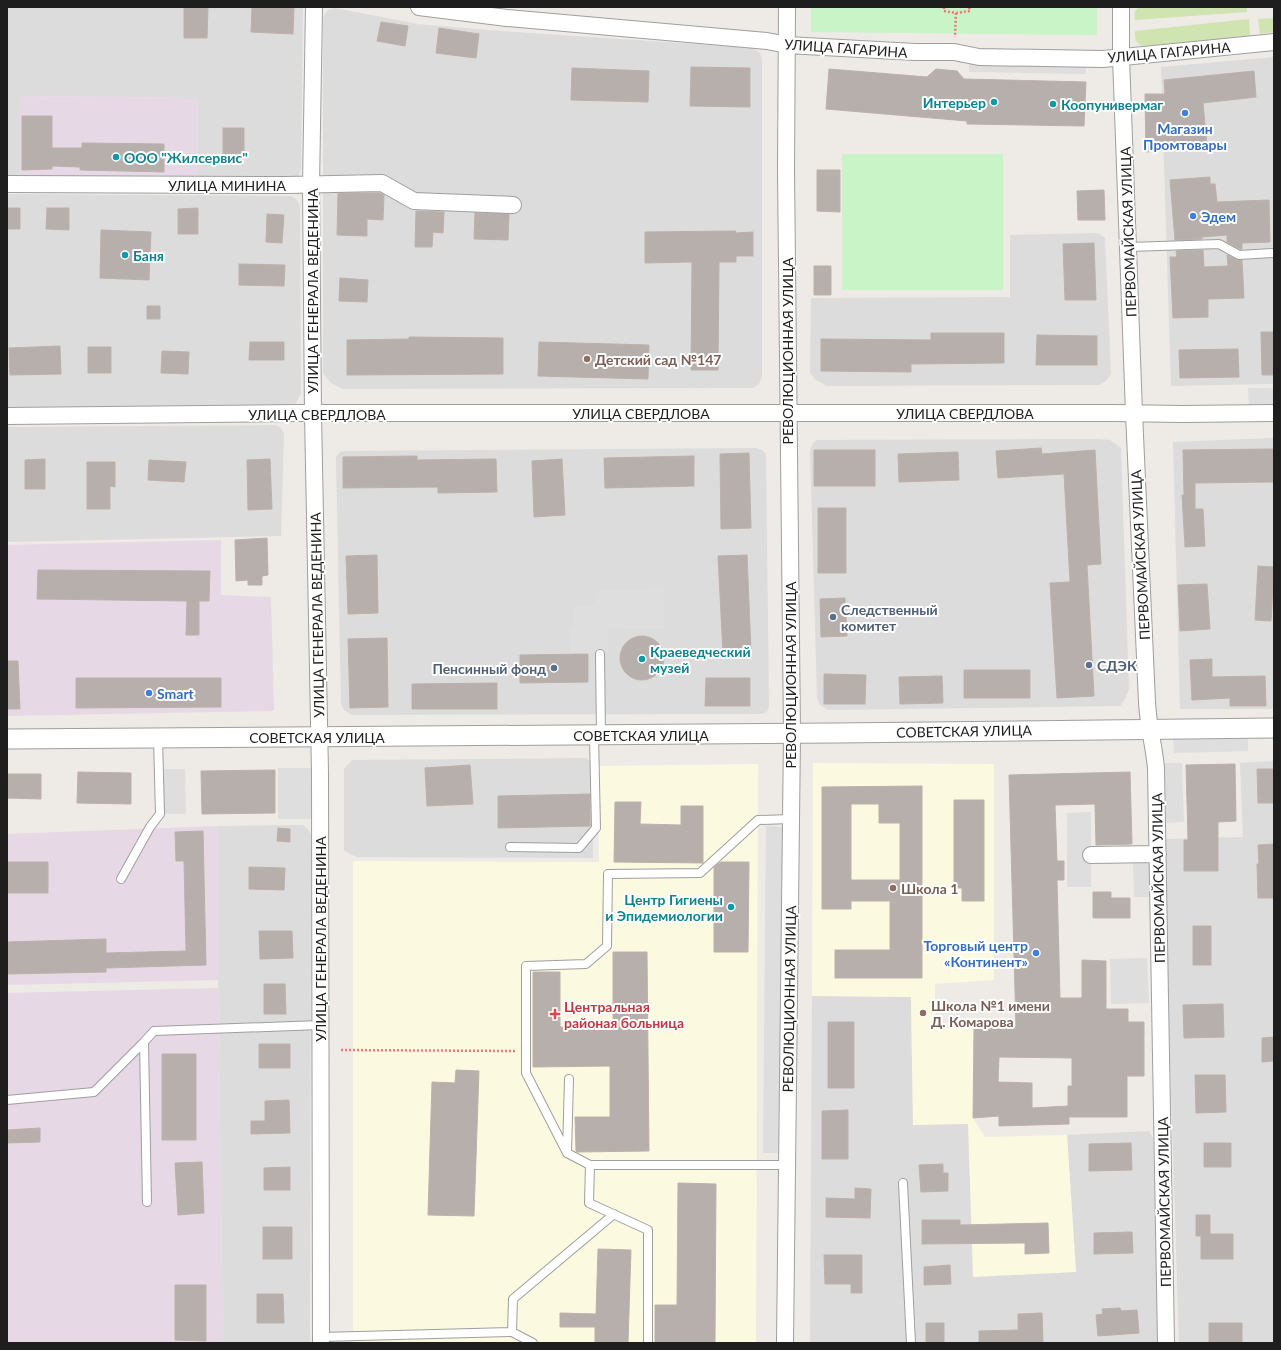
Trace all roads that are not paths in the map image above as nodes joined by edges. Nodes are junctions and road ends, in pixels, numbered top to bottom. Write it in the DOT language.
graph roads {
  1 [pos="314,7"];
  2 [pos="419,7"];
  3 [pos="788,7"];
  4 [pos="1121,7"];
  5 [pos="1274,42"];
  6 [pos="787,45"];
  7 [pos="1121,58"];
  8 [pos="7,184"];
  9 [pos="311,185"];
  10 [pos="513,205"];
  11 [pos="1129,247"];
  12 [pos="1274,253"];
  13 [pos="788,413"];
  14 [pos="1134,413"];
  15 [pos="1274,413"];
  16 [pos="313,414"];
  17 [pos="7,416"];
  18 [pos="600,654"];
  19 [pos="1274,728"];
  20 [pos="1149,729"];
  21 [pos="792,734"];
  22 [pos="598,735"];
  23 [pos="320,737"];
  24 [pos="158,738"];
  25 [pos="7,739"];
  26 [pos="791,819"];
  27 [pos="510,847"];
  28 [pos="1158,854"];
  29 [pos="1091,855"];
  30 [pos="121,879"];
  31 [pos="320,1025"];
  32 [pos="144,1042"];
  33 [pos="569,1079"];
  34 [pos="7,1100"];
  35 [pos="567,1153"];
  36 [pos="590,1165"];
  37 [pos="787,1165"];
  38 [pos="903,1183"];
  39 [pos="147,1202"];
  40 [pos="614,1214"];
  41 [pos="512,1332"];
  42 [pos="321,1340"];
  43 [pos="533,1343"];
  44 [pos="648,1343"];
  45 [pos="785,1343"];
  46 [pos="911,1343"];
  47 [pos="1166,1343"];
  1 -- 9 [label="street, УЛИЦА ГЕНЕРАЛА ВЕДЕНИНА"];
  2 -- 6 [label="street, УЛИЦА ГАГАРИНА"];
  3 -- 6 [label="street, РЕВОЛЮЦИОННАЯ УЛИЦА"];
  4 -- 7 [label="street, ПЕРВОМАЙСКАЯ УЛИЦА"];
  5 -- 7 [label="street, УЛИЦА ГАГАРИНА"];
  6 -- 7 [label="street, УЛИЦА ГАГАРИНА"];
  6 -- 13 [label="street, РЕВОЛЮЦИОННАЯ УЛИЦА"];
  7 -- 11 [label="street, ПЕРВОМАЙСКАЯ УЛИЦА"];
  8 -- 9 [label="street, УЛИЦА МИНИНА"];
  9 -- 10 [label="street, УЛИЦА МИНИНА"];
  9 -- 16 [label="street, УЛИЦА ГЕНЕРАЛА ВЕДЕНИНА"];
  11 -- 12 [label="lane"];
  11 -- 14 [label="street, ПЕРВОМАЙСКАЯ УЛИЦА"];
  13 -- 14 [label="street, УЛИЦА СВЕРДЛОВА"];
  13 -- 16 [label="street, УЛИЦА СВЕРДЛОВА"];
  13 -- 21 [label="street, РЕВОЛЮЦИОННАЯ УЛИЦА"];
  14 -- 15 [label="street, УЛИЦА СВЕРДЛОВА"];
  14 -- 20 [label="street, ПЕРВОМАЙСКАЯ УЛИЦА"];
  16 -- 17 [label="street, УЛИЦА СВЕРДЛОВА"];
  16 -- 23 [label="street, УЛИЦА ГЕНЕРАЛА ВЕДЕНИНА"];
  18 -- 22 [label="lane"];
  19 -- 20 [label="street, СОВЕТСКАЯ УЛИЦА"];
  20 -- 21 [label="street, СОВЕТСКАЯ УЛИЦА"];
  20 -- 28 [label="street, ПЕРВОМАЙСКАЯ УЛИЦА"];
  21 -- 22 [label="street, СОВЕТСКАЯ УЛИЦА"];
  21 -- 26 [label="street, РЕВОЛЮЦИОННАЯ УЛИЦА"];
  22 -- 23 [label="street, СОВЕТСКАЯ УЛИЦА"];
  22 -- 27 [label="lane"];
  23 -- 24 [label="street, СОВЕТСКАЯ УЛИЦА"];
  23 -- 31 [label="street, УЛИЦА ГЕНЕРАЛА ВЕДЕНИНА"];
  24 -- 25 [label="street, СОВЕТСКАЯ УЛИЦА"];
  24 -- 30 [label="lane"];
  26 -- 35 [label="lane"];
  26 -- 37 [label="street, РЕВОЛЮЦИОННАЯ УЛИЦА"];
  28 -- 29 [label="street"];
  28 -- 47 [label="street, ПЕРВОМАЙСКАЯ УЛИЦА"];
  31 -- 32 [label="lane"];
  31 -- 42 [label="street, УЛИЦА ГЕНЕРАЛА ВЕДЕНИНА"];
  32 -- 34 [label="lane"];
  32 -- 39 [label="lane"];
  33 -- 35 [label="lane"];
  35 -- 36 [label="lane"];
  36 -- 37 [label="lane"];
  36 -- 40 [label="lane"];
  37 -- 45 [label="street, РЕВОЛЮЦИОННАЯ УЛИЦА"];
  38 -- 46 [label="lane"];
  40 -- 41 [label="lane"];
  40 -- 44 [label="lane"];
  41 -- 42 [label="lane"];
  41 -- 43 [label="lane"];
}
